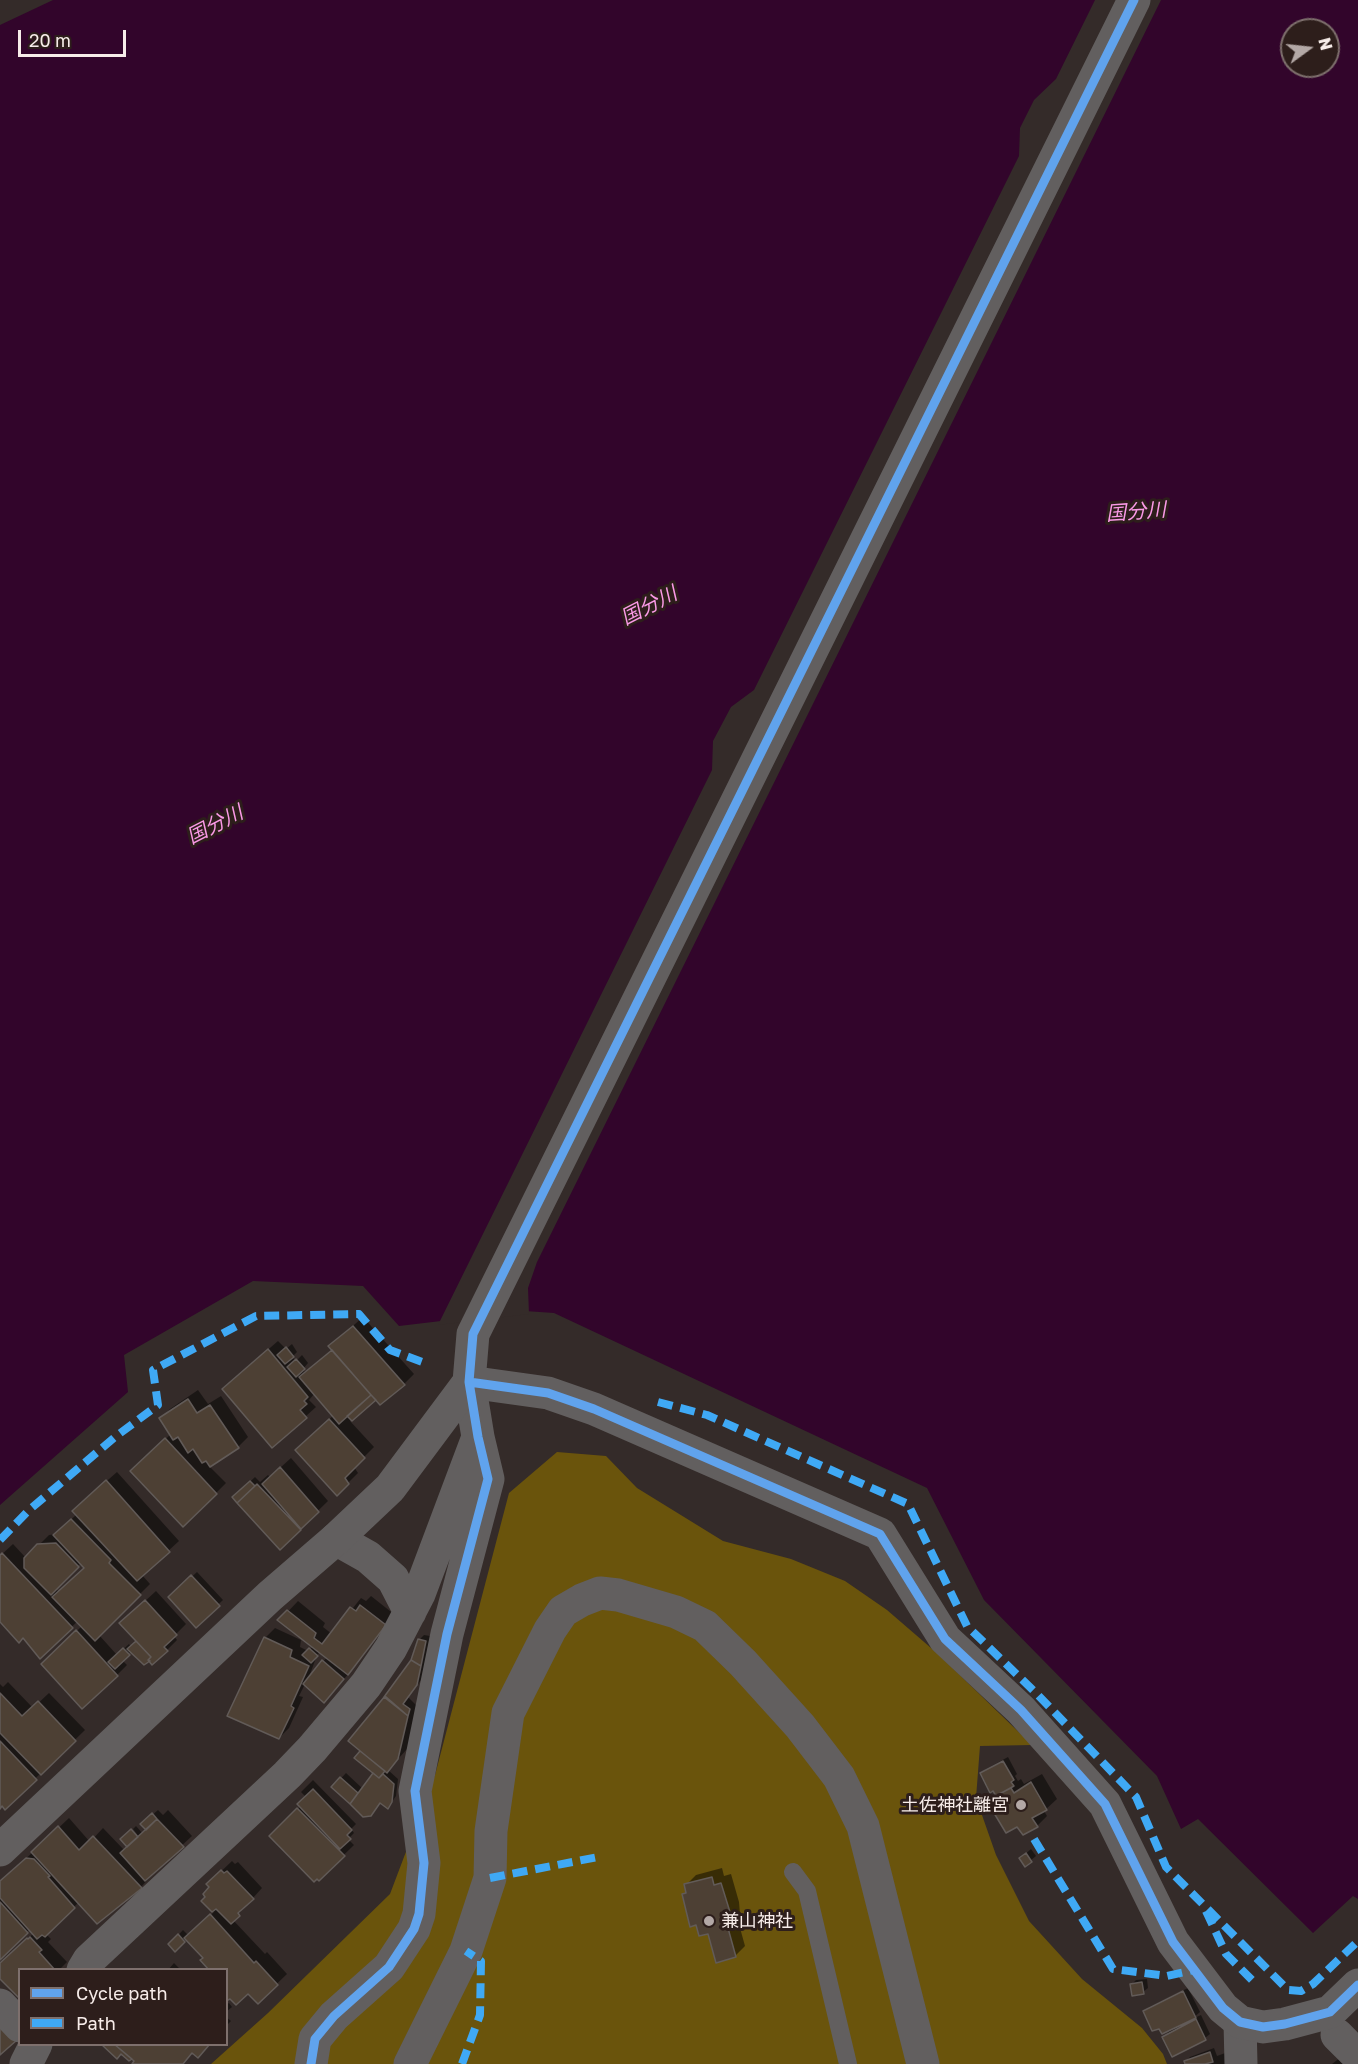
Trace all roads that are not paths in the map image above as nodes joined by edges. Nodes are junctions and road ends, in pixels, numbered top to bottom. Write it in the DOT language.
graph roads {
  1 [pos="1134,0"];
  2 [pos="469,1382"];
  3 [pos="478,1437"];
  4 [pos="336,1539"];
  5 [pos="410,1612"];
  6 [pos="0,1850"];
  7 [pos="793,1872"];
  8 [pos="84,1968"];
  9 [pos="1358,1985"];
  10 [pos="0,2005"];
  11 [pos="1240,2022"];
  12 [pos="18,2024"];
  13 [pos="35,2046"];
  14 [pos="27,2064"];
  15 [pos="311,2064"];
  16 [pos="410,2064"];
  17 [pos="849,2064"];
  18 [pos="923,2064"];
  19 [pos="1241,2064"];
  1 -- 2 [label="street"];
  2 -- 3 [label="street"];
  2 -- 4 [label="street"];
  2 -- 11 [label="street"];
  3 -- 5 [label="street"];
  3 -- 15 [label="street"];
  4 -- 5 [label="street"];
  4 -- 6 [label="street"];
  5 -- 8 [label="street"];
  7 -- 17 [label="lane"];
  9 -- 11 [label="street"];
  10 -- 12 [label="street"];
  11 -- 19 [label="street"];
  13 -- 14 [label="street"];
  16 -- 18 [label="street"];
}
